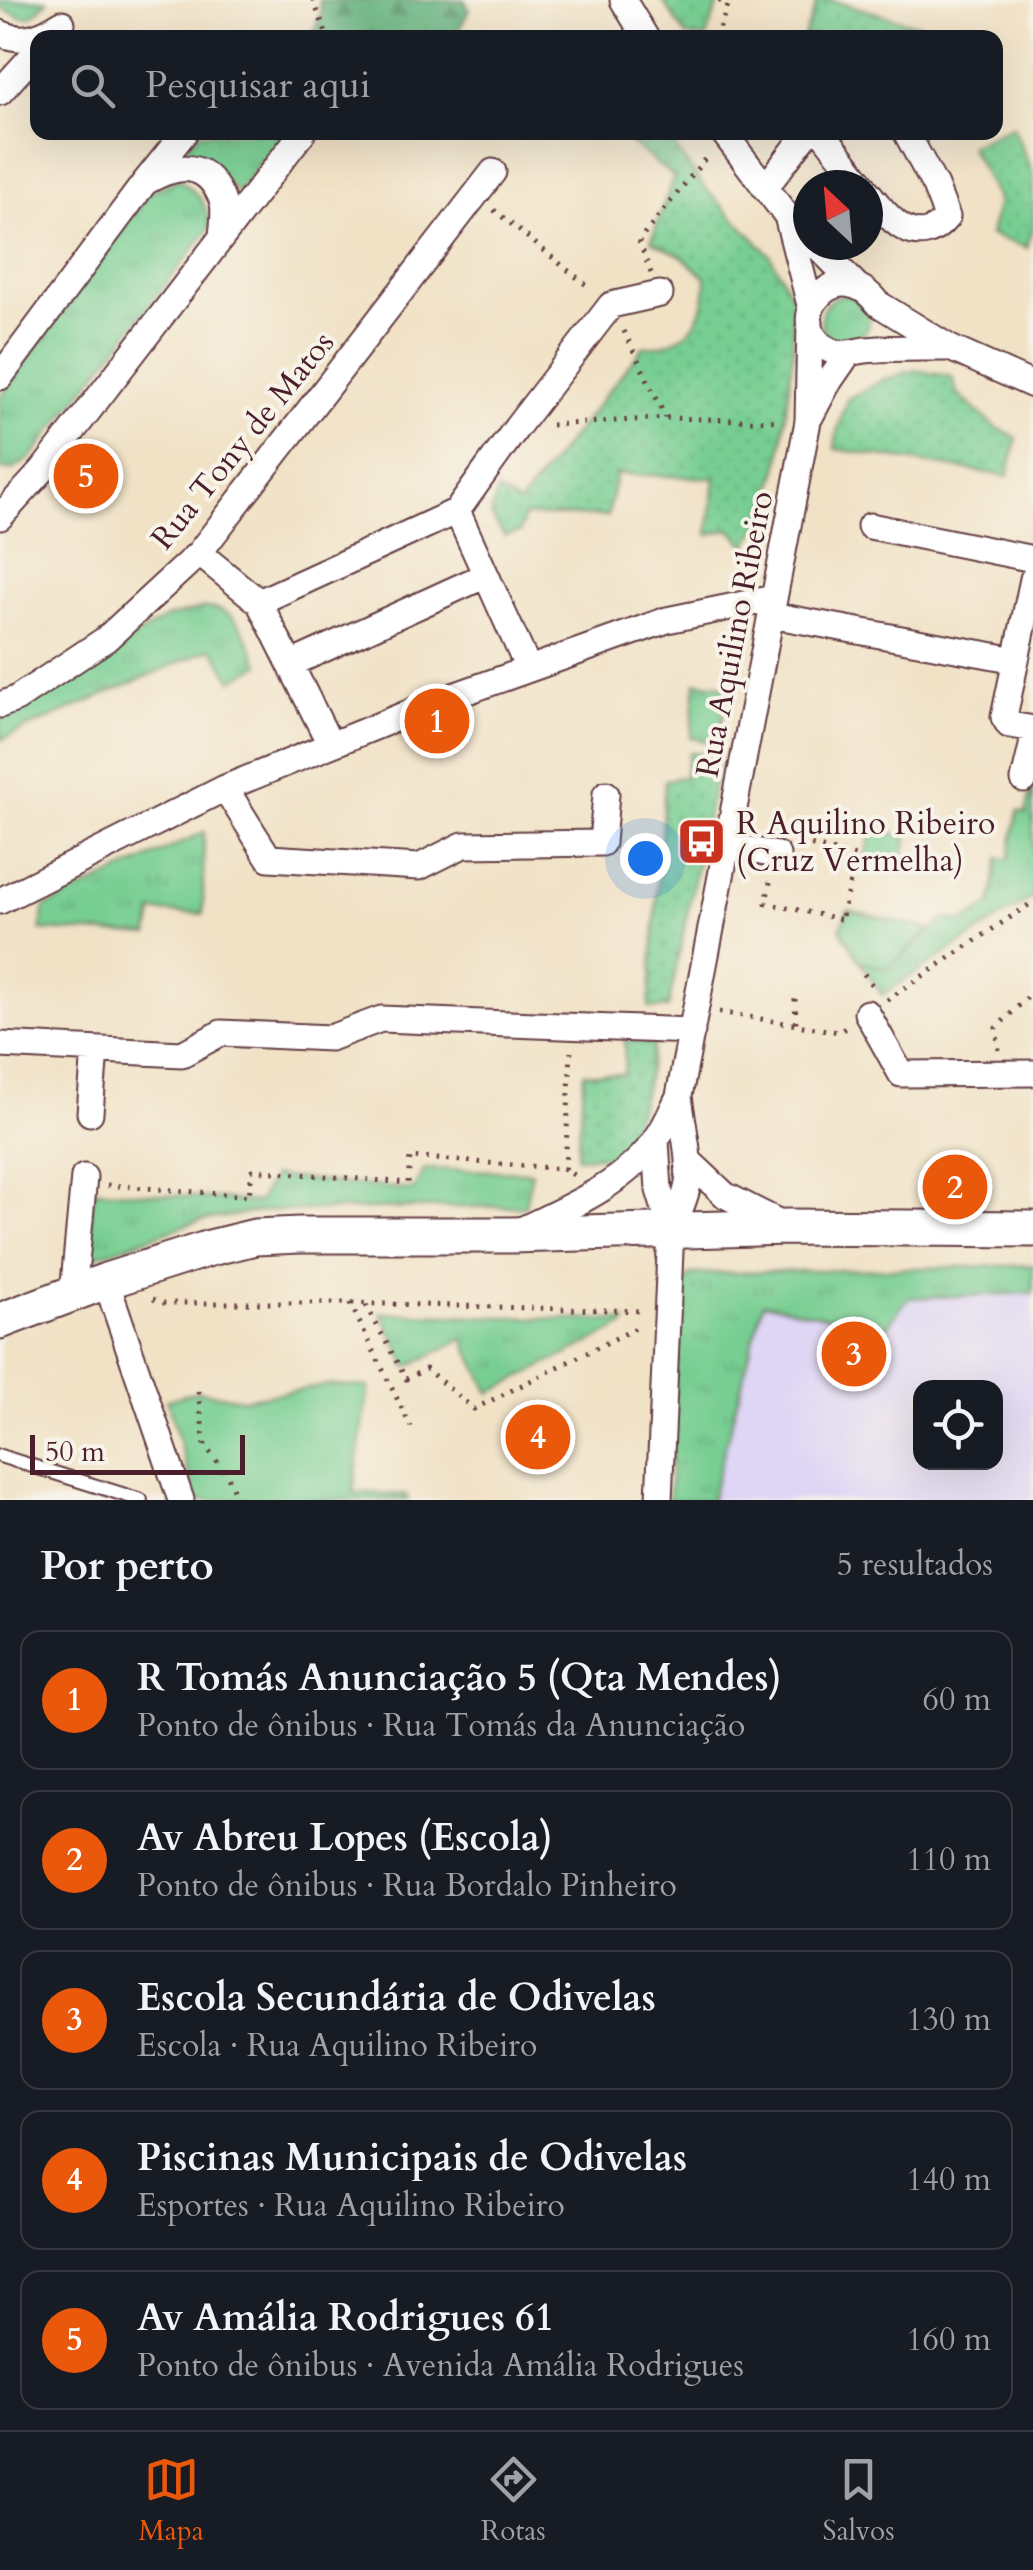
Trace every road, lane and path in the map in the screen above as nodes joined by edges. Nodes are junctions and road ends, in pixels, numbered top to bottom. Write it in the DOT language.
graph roads {
  1 [pos="76,0"];
  2 [pos="313,0"];
  3 [pos="624,0"];
  4 [pos="718,0"];
  5 [pos="729,3"];
  6 [pos="56,30"];
  7 [pos="325,30"];
  8 [pos="641,30"];
  9 [pos="719,30"];
  10 [pos="0,33"];
  11 [pos="30,39"];
  12 [pos="30,59"];
  13 [pos="0,92"];
  14 [pos="179,140"];
  15 [pos="297,140"];
  16 [pos="719,140"];
  17 [pos="729,140"];
  18 [pos="802,140"];
  19 [pos="828,140"];
  20 [pos="910,140"];
  21 [pos="851,170"];
  22 [pos="493,172"];
  23 [pos="145,182"];
  24 [pos="765,188"];
  25 [pos="476,196"];
  26 [pos="883,211"];
  27 [pos="787,216"];
  28 [pos="793,222"];
  29 [pos="222,236"];
  30 [pos="831,260"];
  31 [pos="856,285"];
  32 [pos="660,294"];
  33 [pos="877,303"];
  34 [pos="610,304"];
  35 [pos="810,316"];
  36 [pos="950,348"];
  37 [pos="855,352"];
  38 [pos="0,376"];
  39 [pos="1033,384"];
  40 [pos="666,418"];
  41 [pos="808,421"];
  42 [pos="517,426"];
  43 [pos="42,471"];
  44 [pos="0,481"];
  45 [pos="458,511"];
  46 [pos="0,517"];
  47 [pos="870,526"];
  48 [pos="199,553"];
  49 [pos="1033,558"];
  50 [pos="486,575"];
  51 [pos="1033,579"];
  52 [pos="260,602"];
  53 [pos="772,606"];
  54 [pos="1016,660"];
  55 [pos="291,664"];
  56 [pos="528,668"];
  57 [pos="0,705"];
  58 [pos="330,744"];
  59 [pos="1024,780"];
  60 [pos="225,788"];
  61 [pos="606,794"];
  62 [pos="727,846"];
  63 [pos="777,855"];
  64 [pos="0,901"];
  65 [pos="1033,992"];
  66 [pos="795,999"];
  67 [pos="867,1013"];
  68 [pos="796,1024"];
  69 [pos="572,1026"];
  70 [pos="692,1030"];
  71 [pos="0,1045"];
  72 [pos="95,1050"];
  73 [pos="1001,1073"];
  74 [pos="1033,1073"];
  75 [pos="679,1096"];
  76 [pos="90,1113"];
  77 [pos="656,1140"];
  78 [pos="689,1161"];
  79 [pos="565,1168"];
  80 [pos="84,1180"];
  81 [pos="583,1181"];
  82 [pos="789,1228"];
  83 [pos="1033,1229"];
  84 [pos="671,1230"];
  85 [pos="510,1236"];
  86 [pos="89,1287"];
  87 [pos="164,1303"];
  88 [pos="350,1303"];
  89 [pos="365,1304"];
  90 [pos="669,1311"];
  91 [pos="0,1321"];
  92 [pos="198,1391"];
  93 [pos="411,1427"];
  94 [pos="0,1456"];
  95 [pos="142,1500"];
  96 [pos="181,1500"];
  97 [pos="237,1500"];
  98 [pos="658,1500"];
  1 -- 6 [label="street"];
  2 -- 7 [label="path"];
  3 -- 8 [label="street"];
  4 -- 5 [label="path"];
  5 -- 9 [label="path"];
  10 -- 11 [label="street"];
  12 -- 13 [label="street"];
  14 -- 23 [label="street"];
  15 -- 29 [label="street"];
  16 -- 32 [label="path"];
  17 -- 24 [label="street, Rua Aquilino Ribeiro"];
  18 -- 24 [label="street"];
  19 -- 21 [label="street"];
  20 -- 26 [label="street"];
  22 -- 25 [label="street, Rua Tony de Matos"];
  23 -- 29 [label="street"];
  23 -- 38 [label="street"];
  24 -- 27 [label="street, Rua Aquilino Ribeiro"];
  25 -- 34 [label="path"];
  25 -- 48 [label="street, Rua Tony de Matos"];
  27 -- 28 [label="street, Rua Aquilino Ribeiro"];
  27 -- 35 [label="street, Rua Aquilino Ribeiro"];
  29 -- 43 [label="street"];
  30 -- 31 [label="street"];
  31 -- 33 [label="street"];
  31 -- 35 [label="street"];
  32 -- 34 [label="street"];
  33 -- 36 [label="street"];
  33 -- 37 [label="street"];
  34 -- 40 [label="path"];
  34 -- 42 [label="street"];
  35 -- 37 [label="street"];
  35 -- 41 [label="street, Rua Aquilino Ribeiro"];
  36 -- 37 [label="street"];
  36 -- 39 [label="street"];
  37 -- 41 [label="street, Rua Aquilino Ribeiro"];
  40 -- 41 [label="path"];
  40 -- 42 [label="path"];
  41 -- 53 [label="street, Rua Aquilino Ribeiro"];
  42 -- 45 [label="street"];
  43 -- 44 [label="street"];
  43 -- 46 [label="street"];
  45 -- 50 [label="street"];
  45 -- 52 [label="street"];
  47 -- 49 [label="street"];
  48 -- 52 [label="street"];
  48 -- 57 [label="street, Rua Tony de Matos"];
  50 -- 55 [label="street"];
  50 -- 56 [label="street"];
  51 -- 54 [label="street"];
  52 -- 55 [label="street"];
  53 -- 54 [label="street"];
  53 -- 56 [label="street"];
  53 -- 62 [label="street, Rua Aquilino Ribeiro"];
  54 -- 59 [label="street"];
  55 -- 58 [label="street"];
  56 -- 58 [label="street"];
  58 -- 60 [label="street"];
  60 -- 61 [label="street"];
  60 -- 64 [label="street"];
  62 -- 63 [label="street"];
  62 -- 70 [label="street, Rua Aquilino Ribeiro"];
  63 -- 63 [label="path"];
  65 -- 73 [label="path"];
  66 -- 68 [label="path"];
  67 -- 73 [label="street"];
  69 -- 70 [label="street"];
  69 -- 72 [label="street"];
  69 -- 79 [label="path"];
  70 -- 75 [label="street, Rua Aquilino Ribeiro"];
  71 -- 72 [label="street"];
  72 -- 76 [label="street"];
  73 -- 74 [label="street"];
  75 -- 77 [label="street, Rua Aquilino Ribeiro"];
  75 -- 78 [label="street, Rua Aquilino Ribeiro"];
  77 -- 84 [label="street, Rua Aquilino Ribeiro"];
  77 -- 85 [label="street, Rua Aquilino Ribeiro"];
  78 -- 82 [label="street"];
  78 -- 84 [label="street, Rua Aquilino Ribeiro"];
  79 -- 80 [label="path"];
  79 -- 81 [label="path"];
  80 -- 86 [label="street"];
  82 -- 83 [label="main road"];
  82 -- 84 [label="main road"];
  84 -- 85 [label="main road"];
  84 -- 90 [label="street, Rua Aquilino Ribeiro"];
  85 -- 86 [label="main road"];
  86 -- 91 [label="main road"];
  86 -- 96 [label="street"];
  87 -- 88 [label="path"];
  88 -- 89 [label="path"];
  88 -- 93 [label="path"];
  89 -- 90 [label="path"];
  89 -- 90 [label="path"];
  90 -- 98 [label="street, Rua Aquilino Ribeiro"];
  92 -- 97 [label="path"];
  94 -- 95 [label="lane"];
}
